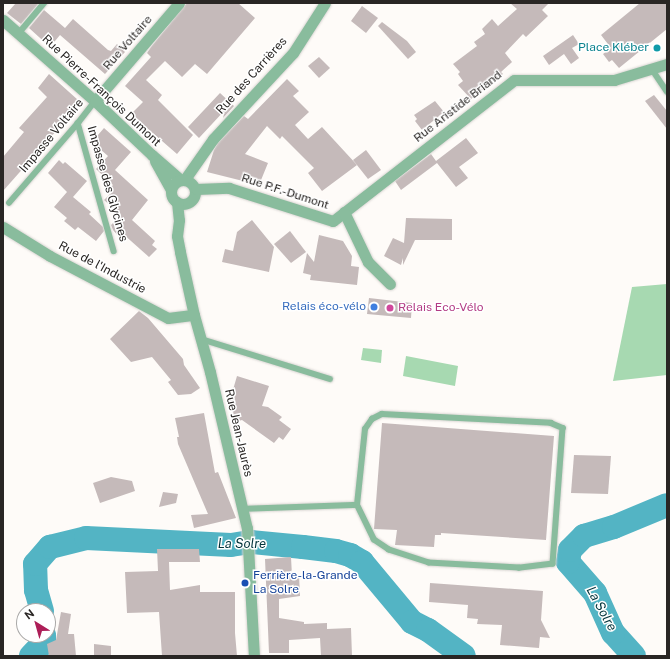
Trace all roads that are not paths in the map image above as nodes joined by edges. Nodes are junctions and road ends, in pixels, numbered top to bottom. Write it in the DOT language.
graph roads {
  1 [pos="44,3"];
  2 [pos="179,3"];
  3 [pos="325,3"];
  4 [pos="3,20"];
  5 [pos="19,33"];
  6 [pos="667,64"];
  7 [pos="652,69"];
  8 [pos="667,91"];
  9 [pos="95,101"];
  10 [pos="78,123"];
  11 [pos="152,155"];
  12 [pos="188,191"];
  13 [pos="10,203"];
  14 [pos="344,212"];
  15 [pos="333,221"];
  16 [pos="3,227"];
  17 [pos="114,251"];
  18 [pos="390,284"];
  19 [pos="194,315"];
  20 [pos="201,339"];
  21 [pos="330,379"];
  22 [pos="357,505"];
  23 [pos="242,509"];
  24 [pos="254,656"];
  1 -- 5 [label="lane"];
  2 -- 9 [label="street, Rue Voltaire"];
  3 -- 12 [label="street, Rue des Carrières"];
  4 -- 5 [label="street, Rue Pierre-François Dumont"];
  5 -- 9 [label="street, Rue Pierre-François Dumont"];
  6 -- 7 [label="street, Rue Aristide Briand"];
  7 -- 8 [label="lane"];
  7 -- 14 [label="street, Rue Aristide Briand"];
  9 -- 10 [label="lane, Impasse Voltaire"];
  9 -- 11 [label="street, Rue Pierre-François Dumont"];
  10 -- 13 [label="lane, Impasse Voltaire"];
  10 -- 17 [label="lane, Impasse des Glycines"];
  11 -- 12 [label="street, Rue Pierre-François Dumont"];
  11 -- 12 [label="street"];
  12 -- 15 [label="street, Rue P.F.-Dumont"];
  12 -- 19 [label="street, Rue Jean-Jaurès"];
  14 -- 15 [label="street, Rue Aristide Briand"];
  14 -- 18 [label="street"];
  16 -- 19 [label="street, Rue de l'Industrie"];
  19 -- 20 [label="street, Rue Jean-Jaurès"];
  20 -- 21 [label="lane"];
  20 -- 23 [label="street, Rue Jean-Jaurès"];
  22 -- 22 [label="lane"];
  22 -- 23 [label="lane"];
  23 -- 24 [label="street, Rue Jean-Jaurès"];
}
